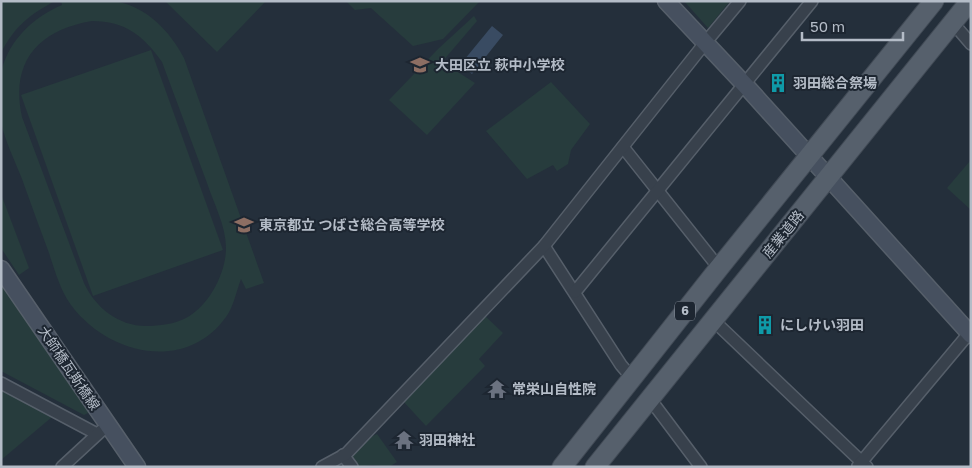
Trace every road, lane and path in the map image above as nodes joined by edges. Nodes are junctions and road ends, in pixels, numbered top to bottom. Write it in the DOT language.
graph roads {
  1 [pos="666,1"];
  2 [pos="740,1"];
  3 [pos="812,1"];
  4 [pos="934,1"];
  5 [pos="970,1"];
  6 [pos="953,24"];
  7 [pos="705,43"];
  8 [pos="971,44"];
  9 [pos="745,85"];
  10 [pos="623,147"];
  11 [pos="809,156"];
  12 [pos="828,177"];
  13 [pos="658,191"];
  14 [pos="544,246"];
  15 [pos="1,268"];
  16 [pos="719,268"];
  17 [pos="575,292"];
  18 [pos="714,321"];
  19 [pos="970,333"];
  20 [pos="632,378"];
  21 [pos="1,383"];
  22 [pos="650,399"];
  23 [pos="102,430"];
  24 [pos="619,437"];
  25 [pos="343,455"];
  26 [pos="75,463"];
  27 [pos="862,465"];
  28 [pos="62,467"];
  29 [pos="137,467"];
  30 [pos="322,467"];
  31 [pos="352,467"];
  32 [pos="562,467"];
  33 [pos="595,467"];
  34 [pos="607,467"];
  35 [pos="701,467"];
  1 -- 7 [label="street"];
  2 -- 7 [label="street"];
  3 -- 9 [label="street"];
  4 -- 11 [label="main road, 産業道路 / 6"];
  5 -- 6 [label="main road, 産業道路 / 6"];
  6 -- 8 [label="street"];
  6 -- 12 [label="main road, 産業道路 / 6"];
  7 -- 9 [label="street"];
  7 -- 10 [label="street"];
  9 -- 11 [label="street"];
  9 -- 13 [label="street"];
  10 -- 13 [label="street"];
  10 -- 14 [label="street"];
  11 -- 12 [label="street"];
  11 -- 16 [label="main road, 産業道路 / 6"];
  12 -- 18 [label="main road, 産業道路 / 6"];
  12 -- 19 [label="street"];
  13 -- 16 [label="street"];
  13 -- 17 [label="street"];
  14 -- 17 [label="street"];
  14 -- 25 [label="street"];
  15 -- 23 [label="street, 大師橋瓦斯橋線"];
  16 -- 20 [label="main road, 産業道路 / 6"];
  17 -- 20 [label="street"];
  18 -- 22 [label="main road, 産業道路 / 6"];
  18 -- 27 [label="street"];
  19 -- 27 [label="street"];
  20 -- 32 [label="main road, 産業道路 / 6"];
  21 -- 23 [label="street"];
  22 -- 24 [label="main road, 産業道路 / 6"];
  22 -- 35 [label="street"];
  23 -- 26 [label="street"];
  23 -- 29 [label="street, 大師橋瓦斯橋線"];
  24 -- 33 [label="main road, 産業道路 / 6"];
  24 -- 34 [label="main road"];
  25 -- 30 [label="street"];
  25 -- 31 [label="street"];
  26 -- 28 [label="street"];
}
